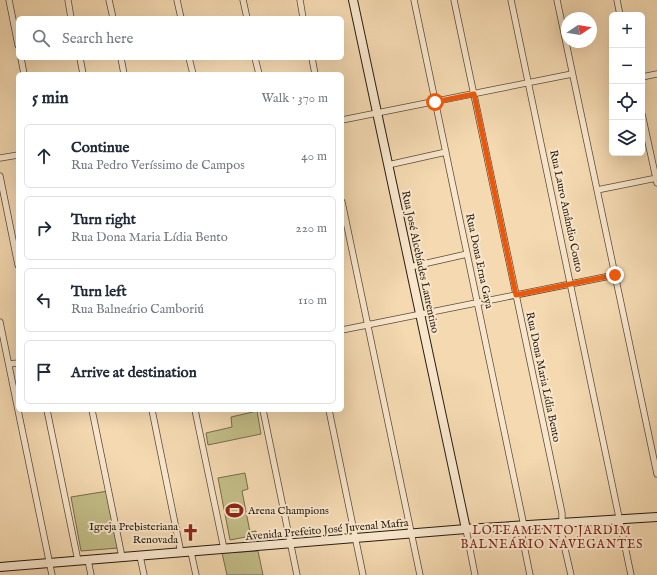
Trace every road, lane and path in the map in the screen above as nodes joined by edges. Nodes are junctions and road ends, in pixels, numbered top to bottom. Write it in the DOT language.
graph roads {
  1 [pos="9,0"];
  2 [pos="68,0"];
  3 [pos="109,0"];
  4 [pos="177,0"];
  5 [pos="243,0"];
  6 [pos="300,0"];
  7 [pos="353,0"];
  8 [pos="414,0"];
  9 [pos="454,0"];
  10 [pos="512,0"];
  11 [pos="557,0"];
  12 [pos="617,0"];
  13 [pos="619,12"];
  14 [pos="71,16"];
  15 [pos="113,16"];
  16 [pos="181,16"];
  17 [pos="247,16"];
  18 [pos="304,16"];
  19 [pos="16,35"];
  20 [pos="21,60"];
  21 [pos="80,60"];
  22 [pos="121,60"];
  23 [pos="190,60"];
  24 [pos="256,60"];
  25 [pos="312,60"];
  26 [pos="24,72"];
  27 [pos="83,72"];
  28 [pos="124,72"];
  29 [pos="192,72"];
  30 [pos="258,72"];
  31 [pos="315,72"];
  32 [pos="572,74"];
  33 [pos="657,74"];
  34 [pos="645,76"];
  35 [pos="529,83"];
  36 [pos="474,94"];
  37 [pos="435,102"];
  38 [pos="377,113"];
  39 [pos="344,120"];
  40 [pos="643,120"];
  41 [pos="446,152"];
  42 [pos="16,155"];
  43 [pos="0,158"];
  44 [pos="388,165"];
  45 [pos="0,176"];
  46 [pos="657,180"];
  47 [pos="597,190"];
  48 [pos="344,211"];
  49 [pos="467,254"];
  50 [pos="16,255"];
  51 [pos="410,267"];
  52 [pos="615,275"];
  53 [pos="571,284"];
  54 [pos="516,295"];
  55 [pos="478,303"];
  56 [pos="420,314"];
  57 [pos="0,322"];
  58 [pos="368,325"];
  59 [pos="344,330"];
  60 [pos="16,363"];
  61 [pos="9,364"];
  62 [pos="16,400"];
  63 [pos="18,412"];
  64 [pos="47,412"];
  65 [pos="92,412"];
  66 [pos="152,412"];
  67 [pos="195,412"];
  68 [pos="263,412"];
  69 [pos="329,412"];
  70 [pos="657,474"];
  71 [pos="657,517"];
  72 [pos="620,520"];
  73 [pos="562,523"];
  74 [pos="522,526"];
  75 [pos="466,529"];
  76 [pos="411,534"];
  77 [pos="355,538"];
  78 [pos="290,544"];
  79 [pos="224,549"];
  80 [pos="191,552"];
  81 [pos="180,553"];
  82 [pos="140,556"];
  83 [pos="122,557"];
  84 [pos="88,560"];
  85 [pos="78,561"];
  86 [pos="49,563"];
  87 [pos="0,567"];
  88 [pos="52,575"];
  89 [pos="91,575"];
  90 [pos="144,575"];
  91 [pos="196,575"];
  92 [pos="297,575"];
  93 [pos="363,575"];
  94 [pos="420,575"];
  95 [pos="475,575"];
  96 [pos="530,575"];
  97 [pos="571,575"];
  98 [pos="631,575"];
  1 -- 19 [label="street"];
  2 -- 14 [label="street"];
  3 -- 15 [label="street"];
  4 -- 16 [label="street"];
  5 -- 17 [label="street"];
  6 -- 18 [label="street"];
  7 -- 38 [label="main road, Rua José Alcebíades Laurentino"];
  8 -- 37 [label="street, Rua Dona Erna Gaya"];
  9 -- 36 [label="street, Rua Dona Maria Lídia Bento"];
  10 -- 35 [label="street, Rua Lauro Amândio Couto"];
  11 -- 32 [label="street"];
  12 -- 13 [label="street"];
  20 -- 26 [label="street"];
  21 -- 27 [label="street"];
  22 -- 28 [label="street"];
  23 -- 29 [label="street"];
  24 -- 30 [label="street"];
  25 -- 31 [label="street"];
  32 -- 35 [label="street"];
  32 -- 47 [label="street"];
  33 -- 34 [label="street"];
  35 -- 36 [label="street"];
  35 -- 53 [label="street, Rua Lauro Amândio Couto"];
  36 -- 37 [label="street"];
  36 -- 54 [label="street, Rua Dona Maria Lídia Bento"];
  37 -- 38 [label="street"];
  37 -- 41 [label="street, Rua Dona Erna Gaya"];
  38 -- 39 [label="street"];
  38 -- 44 [label="main road, Rua José Alcebíades Laurentino"];
  40 -- 46 [label="street"];
  41 -- 44 [label="street"];
  41 -- 49 [label="street, Rua Dona Erna Gaya"];
  42 -- 43 [label="street"];
  44 -- 51 [label="main road, Rua José Alcebíades Laurentino"];
  45 -- 50 [label="street"];
  46 -- 47 [label="street"];
  47 -- 52 [label="street"];
  48 -- 58 [label="street"];
  49 -- 51 [label="street"];
  49 -- 55 [label="street, Rua Dona Erna Gaya"];
  51 -- 56 [label="main road, Rua José Alcebíades Laurentino"];
  52 -- 53 [label="street"];
  52 -- 70 [label="street"];
  53 -- 54 [label="street"];
  53 -- 72 [label="street, Rua Lauro Amândio Couto"];
  54 -- 55 [label="street"];
  54 -- 73 [label="street, Rua Dona Maria Lídia Bento"];
  55 -- 56 [label="street"];
  55 -- 74 [label="street, Rua Dona Erna Gaya"];
  56 -- 58 [label="street"];
  56 -- 75 [label="main road, Rua José Alcebíades Laurentino"];
  57 -- 61 [label="street"];
  58 -- 59 [label="street"];
  58 -- 76 [label="street"];
  60 -- 61 [label="street"];
  61 -- 62 [label="street"];
  63 -- 86 [label="street"];
  64 -- 85 [label="street"];
  65 -- 83 [label="street"];
  66 -- 81 [label="street"];
  67 -- 79 [label="street"];
  68 -- 78 [label="street"];
  69 -- 77 [label="street"];
  71 -- 72 [label="main road, Avenida Prefeito José Juvenal Mafra"];
  72 -- 73 [label="main road, Avenida Prefeito José Juvenal Mafra"];
  72 -- 98 [label="street, Rua Lauro Amândio Couto"];
  73 -- 74 [label="main road, Avenida Prefeito José Juvenal Mafra"];
  73 -- 97 [label="street, Rua Dona Maria Lídia Bento"];
  74 -- 75 [label="main road, Avenida Prefeito José Juvenal Mafra"];
  74 -- 96 [label="street, Rua Dona Erna Gaya"];
  75 -- 76 [label="main road, Avenida Prefeito José Juvenal Mafra"];
  75 -- 95 [label="street"];
  76 -- 77 [label="main road, Avenida Prefeito José Juvenal Mafra"];
  76 -- 94 [label="street"];
  77 -- 78 [label="main road, Avenida Prefeito José Juvenal Mafra"];
  77 -- 93 [label="street"];
  78 -- 79 [label="main road, Avenida Prefeito José Juvenal Mafra"];
  78 -- 92 [label="street"];
  79 -- 80 [label="main road, Avenida Prefeito José Juvenal Mafra"];
  80 -- 81 [label="main road, Avenida Prefeito José Juvenal Mafra"];
  80 -- 91 [label="street"];
  81 -- 82 [label="main road, Avenida Prefeito José Juvenal Mafra"];
  82 -- 83 [label="main road, Avenida Prefeito José Juvenal Mafra"];
  82 -- 90 [label="street"];
  83 -- 84 [label="main road, Avenida Prefeito José Juvenal Mafra"];
  84 -- 85 [label="main road, Avenida Prefeito José Juvenal Mafra"];
  84 -- 89 [label="street"];
  85 -- 86 [label="main road, Avenida Prefeito José Juvenal Mafra"];
  86 -- 87 [label="main road, Avenida Prefeito José Juvenal Mafra"];
  86 -- 88 [label="street"];
}
